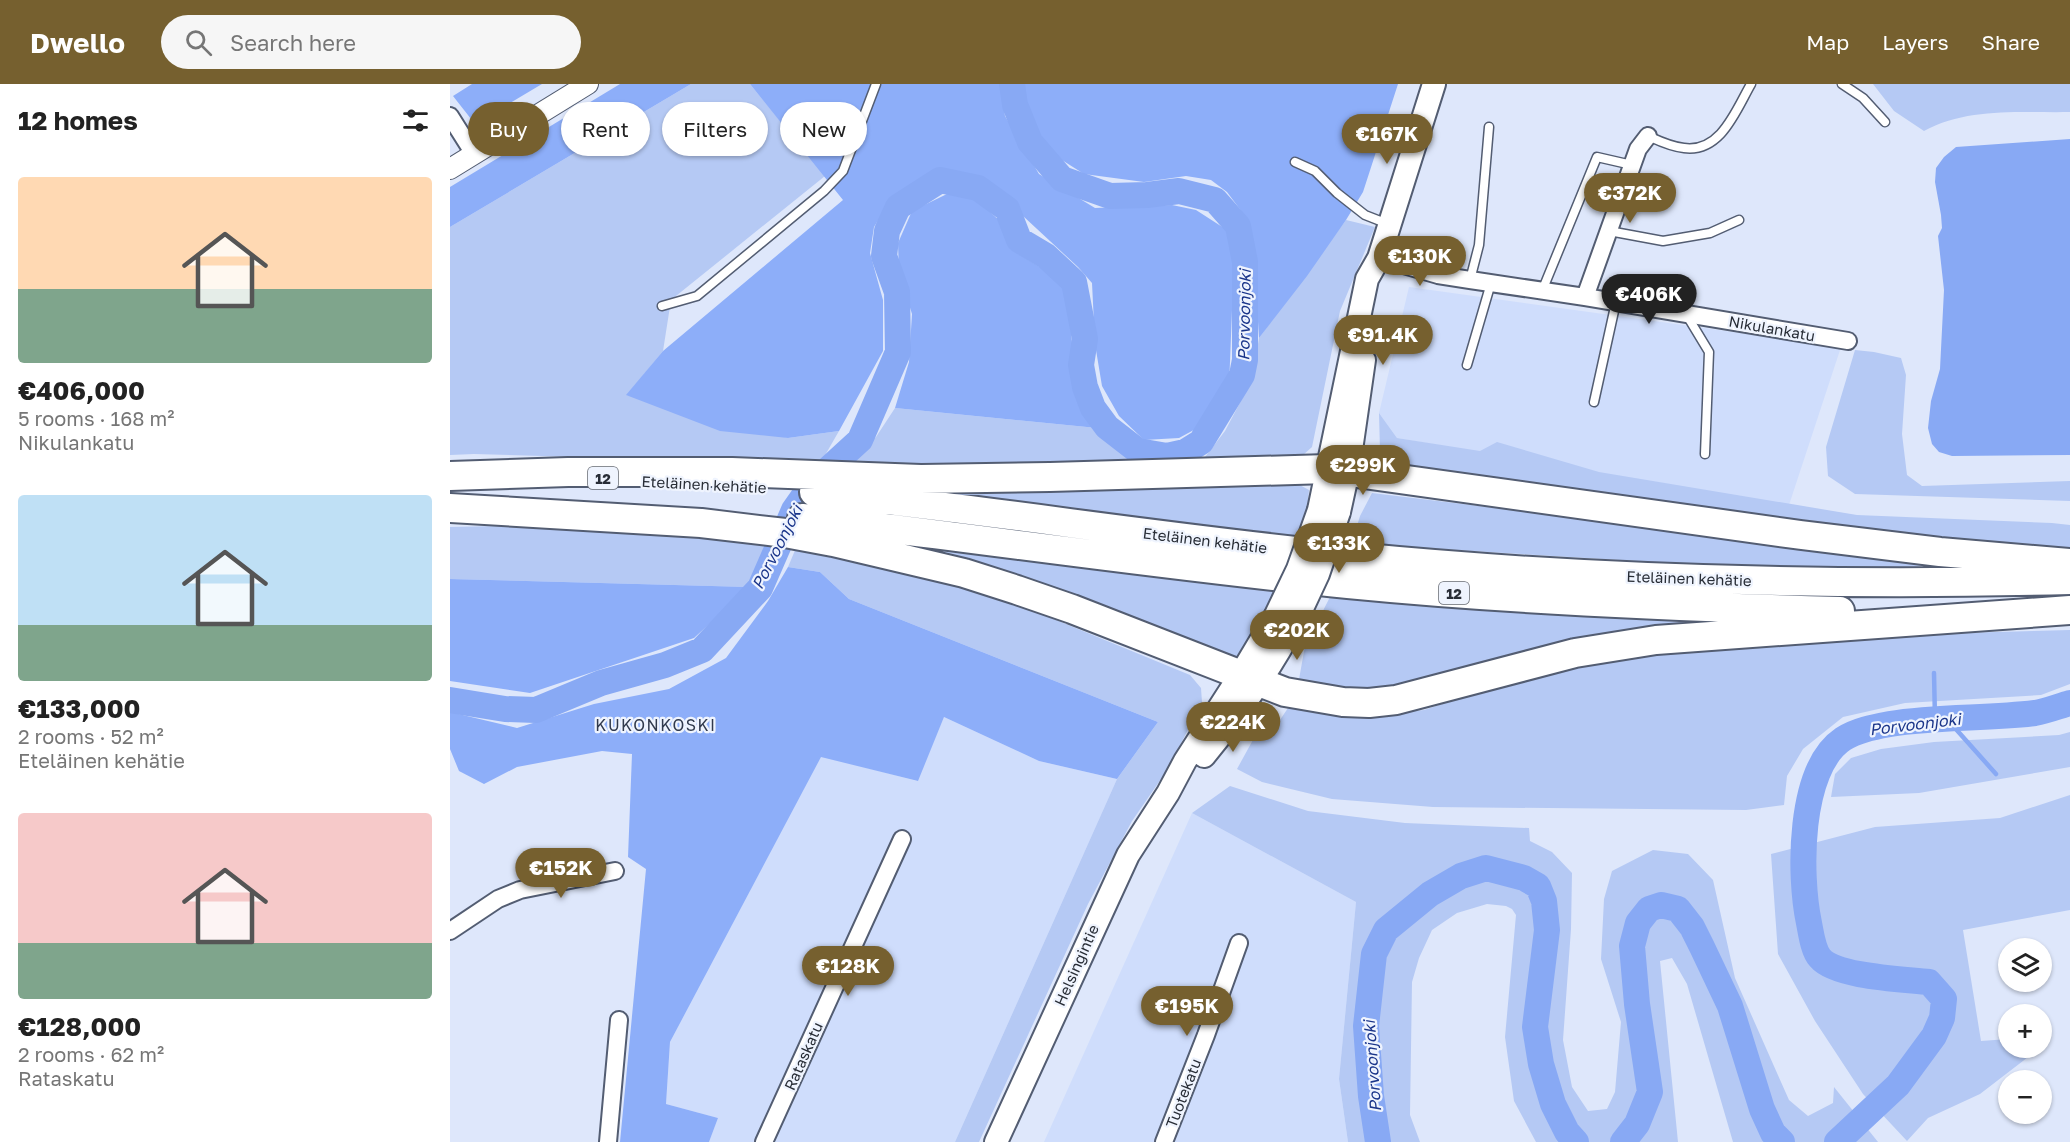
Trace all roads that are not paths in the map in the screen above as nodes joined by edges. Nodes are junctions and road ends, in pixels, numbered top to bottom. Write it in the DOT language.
graph roads {
  1 [pos="588,84"];
  2 [pos="876,84"];
  3 [pos="1434,84"];
  4 [pos="1751,84"];
  5 [pos="1842,84"];
  6 [pos="549,108"];
  7 [pos="450,116"];
  8 [pos="1885,122"];
  9 [pos="1489,127"];
  10 [pos="1648,136"];
  11 [pos="468,144"];
  12 [pos="471,156"];
  13 [pos="1295,162"];
  14 [pos="1632,165"];
  15 [pos="450,168"];
  16 [pos="1739,220"];
  17 [pos="1389,225"];
  18 [pos="1609,231"];
  19 [pos="1378,258"];
  20 [pos="1470,280"];
  21 [pos="1491,283"];
  22 [pos="1542,291"];
  23 [pos="1586,297"];
  24 [pos="1617,302"];
  25 [pos="662,306"];
  26 [pos="1686,313"];
  27 [pos="1848,341"];
  28 [pos="1467,365"];
  29 [pos="1594,402"];
  30 [pos="1705,454"];
  31 [pos="1338,470"];
  32 [pos="450,477"];
  33 [pos="858,486"];
  34 [pos="450,507"];
  35 [pos="837,532"];
  36 [pos="2070,563"];
  37 [pos="2070,580"];
  38 [pos="2070,609"];
  39 [pos="1251,678"];
  40 [pos="902,839"];
  41 [pos="615,871"];
  42 [pos="450,931"];
  43 [pos="1239,943"];
  44 [pos="619,1020"];
  45 [pos="608,1142"];
  46 [pos="764,1142"];
  47 [pos="996,1142"];
  48 [pos="1164,1142"];
  1 -- 6 [label="street"];
  2 -- 25 [label="lane"];
  3 -- 17 [label="main road, Helsingintie"];
  4 -- 10 [label="lane"];
  5 -- 8 [label="lane"];
  7 -- 11 [label="street"];
  9 -- 20 [label="lane"];
  10 -- 14 [label="street"];
  12 -- 15 [label="street"];
  13 -- 17 [label="lane"];
  14 -- 18 [label="street"];
  14 -- 22 [label="lane"];
  16 -- 18 [label="lane"];
  17 -- 19 [label="main road, Helsingintie"];
  18 -- 23 [label="street"];
  19 -- 20 [label="street, Nikulankatu"];
  19 -- 31 [label="main road, Helsingintie"];
  20 -- 21 [label="street, Nikulankatu"];
  21 -- 22 [label="street, Nikulankatu"];
  21 -- 28 [label="lane"];
  22 -- 23 [label="street, Nikulankatu"];
  23 -- 24 [label="street, Nikulankatu"];
  24 -- 26 [label="street, Nikulankatu"];
  24 -- 29 [label="lane"];
  26 -- 27 [label="street, Nikulankatu"];
  26 -- 30 [label="lane"];
  31 -- 33 [label="highway"];
  31 -- 36 [label="highway"];
  31 -- 39 [label="main road, Helsingintie, bridge"];
  32 -- 33 [label="highway, Eteläinen kehätie / 12"];
  33 -- 37 [label="highway, Eteläinen kehätie / 12"];
  34 -- 35 [label="highway, Eteläinen kehätie / 12"];
  35 -- 38 [label="highway, Eteläinen kehätie / 12"];
  35 -- 39 [label="highway"];
  38 -- 39 [label="highway"];
  39 -- 47 [label="main road, Helsingintie"];
  40 -- 46 [label="street, Rataskatu"];
  41 -- 42 [label="street"];
  43 -- 48 [label="street, Tuotekatu"];
  44 -- 45 [label="street"];
}
